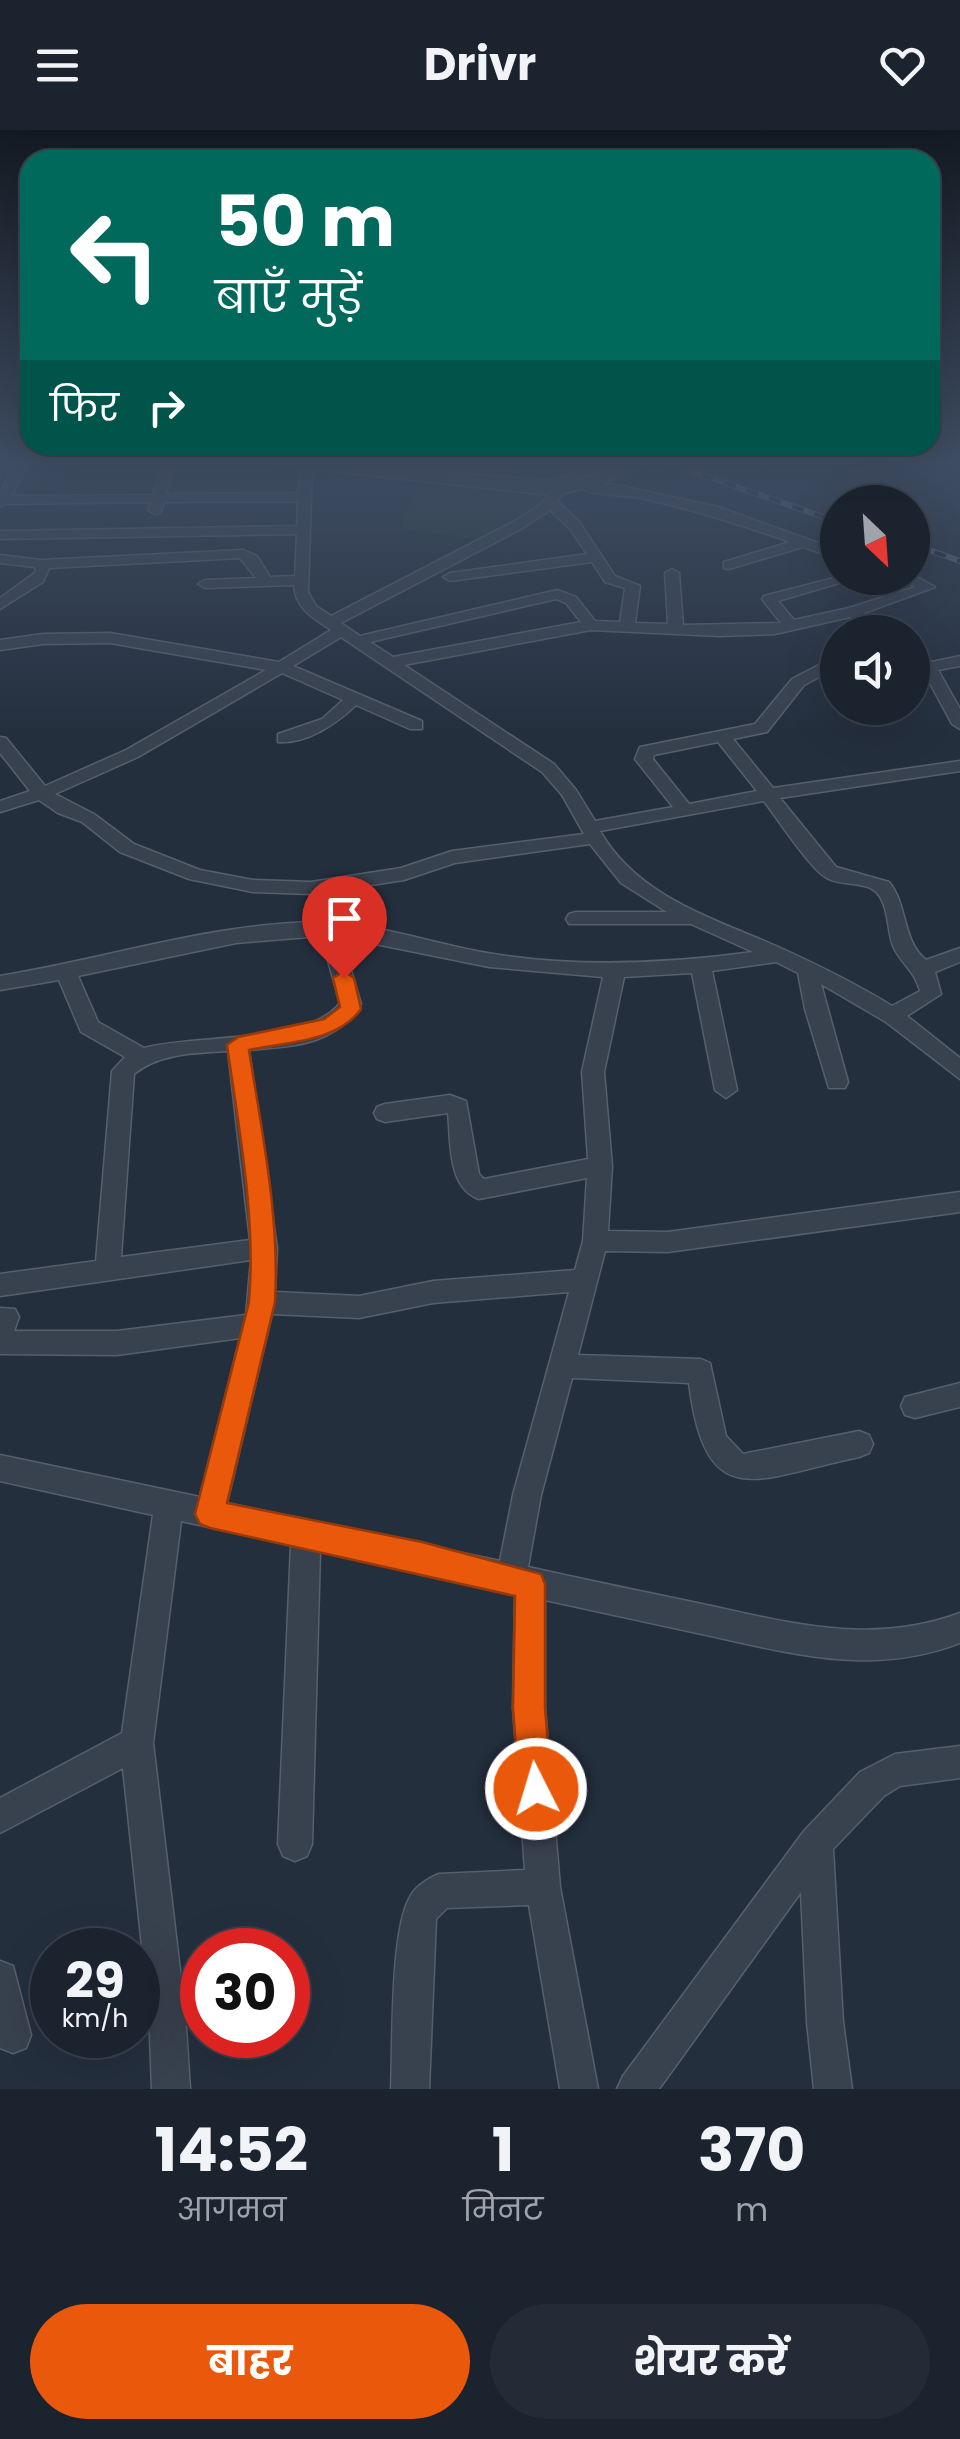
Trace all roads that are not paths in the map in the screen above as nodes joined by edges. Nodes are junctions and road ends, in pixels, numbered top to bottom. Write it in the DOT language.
graph roads {
  1 [pos="304,550"];
  2 [pos="505,550"];
  3 [pos="515,550"];
  4 [pos="559,550"];
  5 [pos="592,550"];
  6 [pos="778,550"];
  7 [pos="596,557"];
  8 [pos="0,559"];
  9 [pos="41,564"];
  10 [pos="730,565"];
  11 [pos="435,567"];
  12 [pos="672,573"];
  13 [pos="450,577"];
  14 [pos="302,580"];
  15 [pos="265,581"];
  16 [pos="205,584"];
  17 [pos="820,586"];
  18 [pos="464,587"];
  19 [pos="904,595"];
  20 [pos="478,597"];
  21 [pos="0,605"];
  22 [pos="493,608"];
  23 [pos="852,612"];
  24 [pos="856,615"];
  25 [pos="592,625"];
  26 [pos="627,626"];
  27 [pos="791,626"];
  28 [pos="676,629"];
  29 [pos="343,631"];
  30 [pos="0,646"];
  31 [pos="960,660"];
  32 [pos="388,662"];
  33 [pos="281,667"];
  34 [pos="930,667"];
  35 [pos="930,669"];
  36 [pos="820,670"];
  37 [pos="354,698"];
  38 [pos="416,724"];
  39 [pos="960,724"];
  40 [pos="722,736"];
  41 [pos="284,738"];
  42 [pos="0,742"];
  43 [pos="960,766"];
  44 [pos="41,793"];
  45 [pos="771,794"];
  46 [pos="0,808"];
  47 [pos="684,809"];
  48 [pos="591,833"];
  49 [pos="311,888"];
  50 [pos="576,919"];
  51 [pos="700,920"];
  52 [pos="324,930"];
  53 [pos="778,955"];
  54 [pos="960,955"];
  55 [pos="701,967"];
  56 [pos="615,968"];
  57 [pos="924,968"];
  58 [pos="808,970"];
  59 [pos="66,971"];
  60 [pos="0,983"];
  61 [pos="892,1015"];
  62 [pos="238,1045"];
  63 [pos="139,1055"];
  64 [pos="960,1071"];
  65 [pos="837,1082"];
  66 [pos="726,1090"];
  67 [pos="385,1113"];
  68 [pos="600,1166"];
  69 [pos="960,1202"];
  70 [pos="596,1241"];
  71 [pos="265,1248"];
  72 [pos="108,1268"];
  73 [pos="587,1280"];
  74 [pos="0,1285"];
  75 [pos="259,1313"];
  76 [pos="2,1331"];
  77 [pos="562,1366"];
  78 [pos="960,1394"];
  79 [pos="916,1406"];
  80 [pos="859,1444"];
  81 [pos="0,1468"];
  82 [pos="169,1505"];
  83 [pos="210,1514"];
  84 [pos="306,1536"];
  85 [pos="520,1582"];
  86 [pos="960,1628"];
  87 [pos="137,1743"];
  88 [pos="960,1762"];
  89 [pos="0,1816"];
  90 [pos="816,1843"];
  91 [pos="295,1844"];
  92 [pos="543,1887"];
  93 [pos="0,1979"];
  94 [pos="13,2035"];
  95 [pos="638,2088"];
  96 [pos="171,2089"];
  97 [pos="410,2089"];
  98 [pos="579,2089"];
  99 [pos="833,2089"];
  1 -- 14 [label="street"];
  2 -- 11 [label="street"];
  3 -- 13 [label="street"];
  4 -- 7 [label="street"];
  5 -- 7 [label="street"];
  6 -- 10 [label="street"];
  7 -- 26 [label="street"];
  8 -- 9 [label="street"];
  9 -- 15 [label="street"];
  9 -- 21 [label="street"];
  11 -- 13 [label="street"];
  11 -- 29 [label="street"];
  12 -- 28 [label="street"];
  13 -- 18 [label="street"];
  14 -- 15 [label="street"];
  14 -- 29 [label="street"];
  15 -- 16 [label="street"];
  17 -- 27 [label="street"];
  19 -- 23 [label="street"];
  20 -- 22 [label="street"];
  22 -- 25 [label="street"];
  22 -- 29 [label="street"];
  23 -- 24 [label="street"];
  23 -- 27 [label="street"];
  25 -- 26 [label="street"];
  25 -- 32 [label="street"];
  26 -- 28 [label="street"];
  27 -- 28 [label="street"];
  29 -- 32 [label="street"];
  29 -- 33 [label="street"];
  30 -- 33 [label="street"];
  31 -- 34 [label="street"];
  32 -- 48 [label="street"];
  33 -- 37 [label="street"];
  33 -- 44 [label="street"];
  35 -- 39 [label="street"];
  36 -- 40 [label="street"];
  37 -- 38 [label="street"];
  37 -- 41 [label="street"];
  40 -- 45 [label="street"];
  40 -- 47 [label="street"];
  42 -- 44 [label="street"];
  43 -- 45 [label="street"];
  44 -- 46 [label="street"];
  44 -- 49 [label="street"];
  45 -- 47 [label="street"];
  45 -- 57 [label="street"];
  47 -- 48 [label="street"];
  48 -- 49 [label="street"];
  48 -- 51 [label="street"];
  49 -- 52 [label="street"];
  50 -- 51 [label="street"];
  51 -- 53 [label="street"];
  52 -- 56 [label="street"];
  52 -- 59 [label="street"];
  52 -- 62 [label="street"];
  53 -- 55 [label="street"];
  53 -- 58 [label="street"];
  54 -- 57 [label="street"];
  55 -- 56 [label="street"];
  55 -- 66 [label="street"];
  56 -- 68 [label="street"];
  57 -- 61 [label="street"];
  58 -- 61 [label="street"];
  58 -- 65 [label="street"];
  59 -- 60 [label="street"];
  59 -- 63 [label="street"];
  61 -- 64 [label="street"];
  62 -- 63 [label="street"];
  62 -- 71 [label="street"];
  63 -- 72 [label="street"];
  67 -- 68 [label="street"];
  68 -- 70 [label="street"];
  69 -- 70 [label="street"];
  70 -- 73 [label="street"];
  71 -- 72 [label="street"];
  71 -- 75 [label="street"];
  72 -- 74 [label="street"];
  73 -- 75 [label="street"];
  73 -- 77 [label="street"];
  75 -- 76 [label="street"];
  75 -- 83 [label="street"];
  77 -- 80 [label="street"];
  77 -- 85 [label="street"];
  78 -- 79 [label="street"];
  81 -- 82 [label="street"];
  82 -- 83 [label="street"];
  82 -- 87 [label="street"];
  83 -- 84 [label="street"];
  84 -- 85 [label="street"];
  84 -- 91 [label="street"];
  85 -- 86 [label="street"];
  85 -- 92 [label="street"];
  87 -- 89 [label="street"];
  87 -- 96 [label="street"];
  88 -- 90 [label="street"];
  90 -- 95 [label="street"];
  90 -- 99 [label="street"];
  92 -- 97 [label="street"];
  92 -- 98 [label="street"];
  93 -- 94 [label="street"];
}
